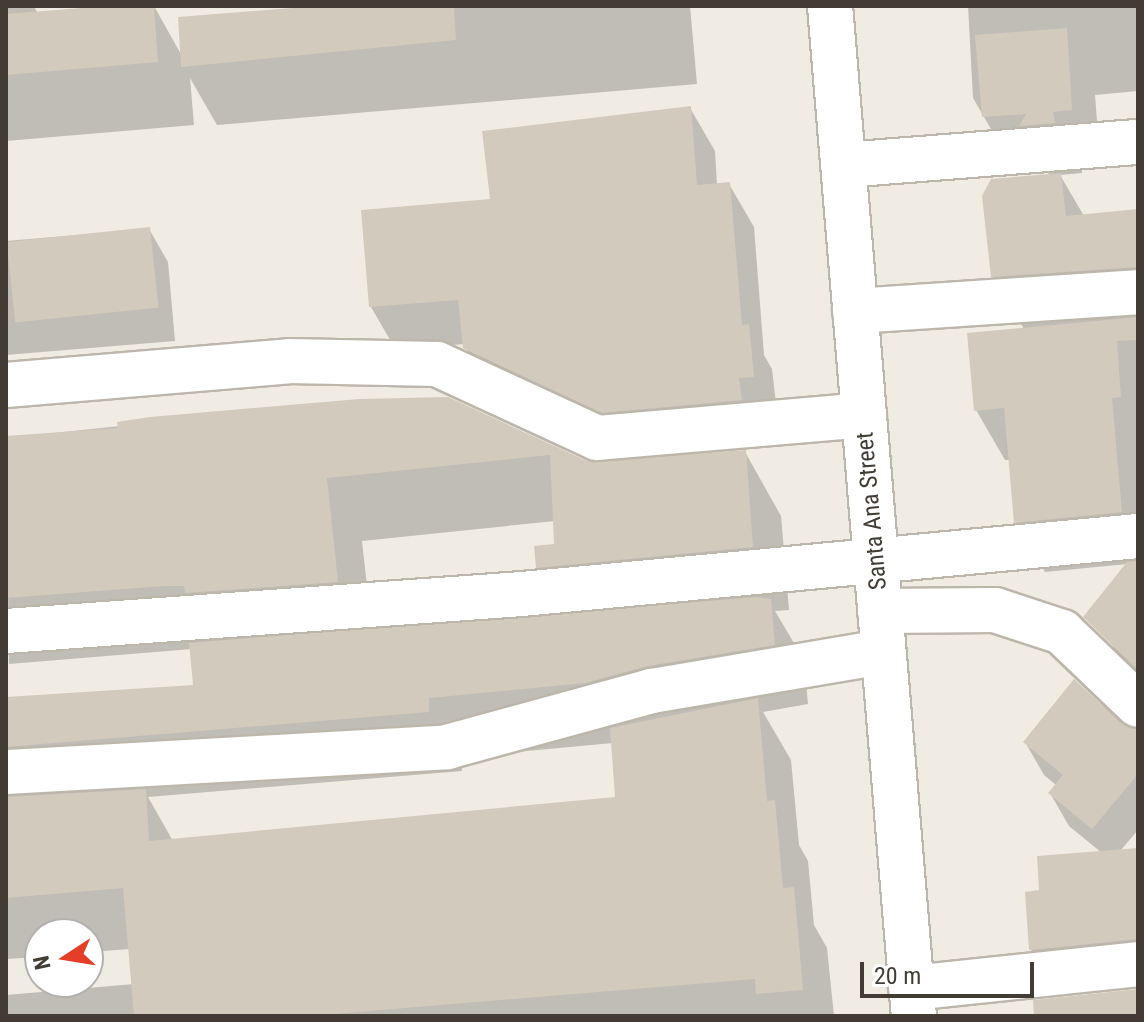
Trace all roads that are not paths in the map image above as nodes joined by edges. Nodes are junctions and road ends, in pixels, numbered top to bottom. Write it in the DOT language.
graph roads {
  1 [pos="830,6"];
  2 [pos="1138,142"];
  3 [pos="844,165"];
  4 [pos="1138,292"];
  5 [pos="855,311"];
  6 [pos="6,385"];
  7 [pos="864,415"];
  8 [pos="1138,536"];
  9 [pos="876,559"];
  10 [pos="6,631"];
  11 [pos="882,632"];
  12 [pos="1138,705"];
  13 [pos="6,772"];
  14 [pos="1138,964"];
  15 [pos="912,1002"];
  1 -- 3 [label="street, Santa Ana Street"];
  2 -- 3 [label="street"];
  3 -- 5 [label="street, Santa Ana Street"];
  4 -- 5 [label="street"];
  5 -- 7 [label="street, Santa Ana Street"];
  6 -- 7 [label="street"];
  7 -- 9 [label="street, Santa Ana Street"];
  8 -- 9 [label="street"];
  9 -- 10 [label="street"];
  9 -- 11 [label="street, Santa Ana Street"];
  11 -- 12 [label="street"];
  11 -- 13 [label="street"];
  11 -- 15 [label="street, Santa Ana Street"];
  14 -- 15 [label="street"];
}
